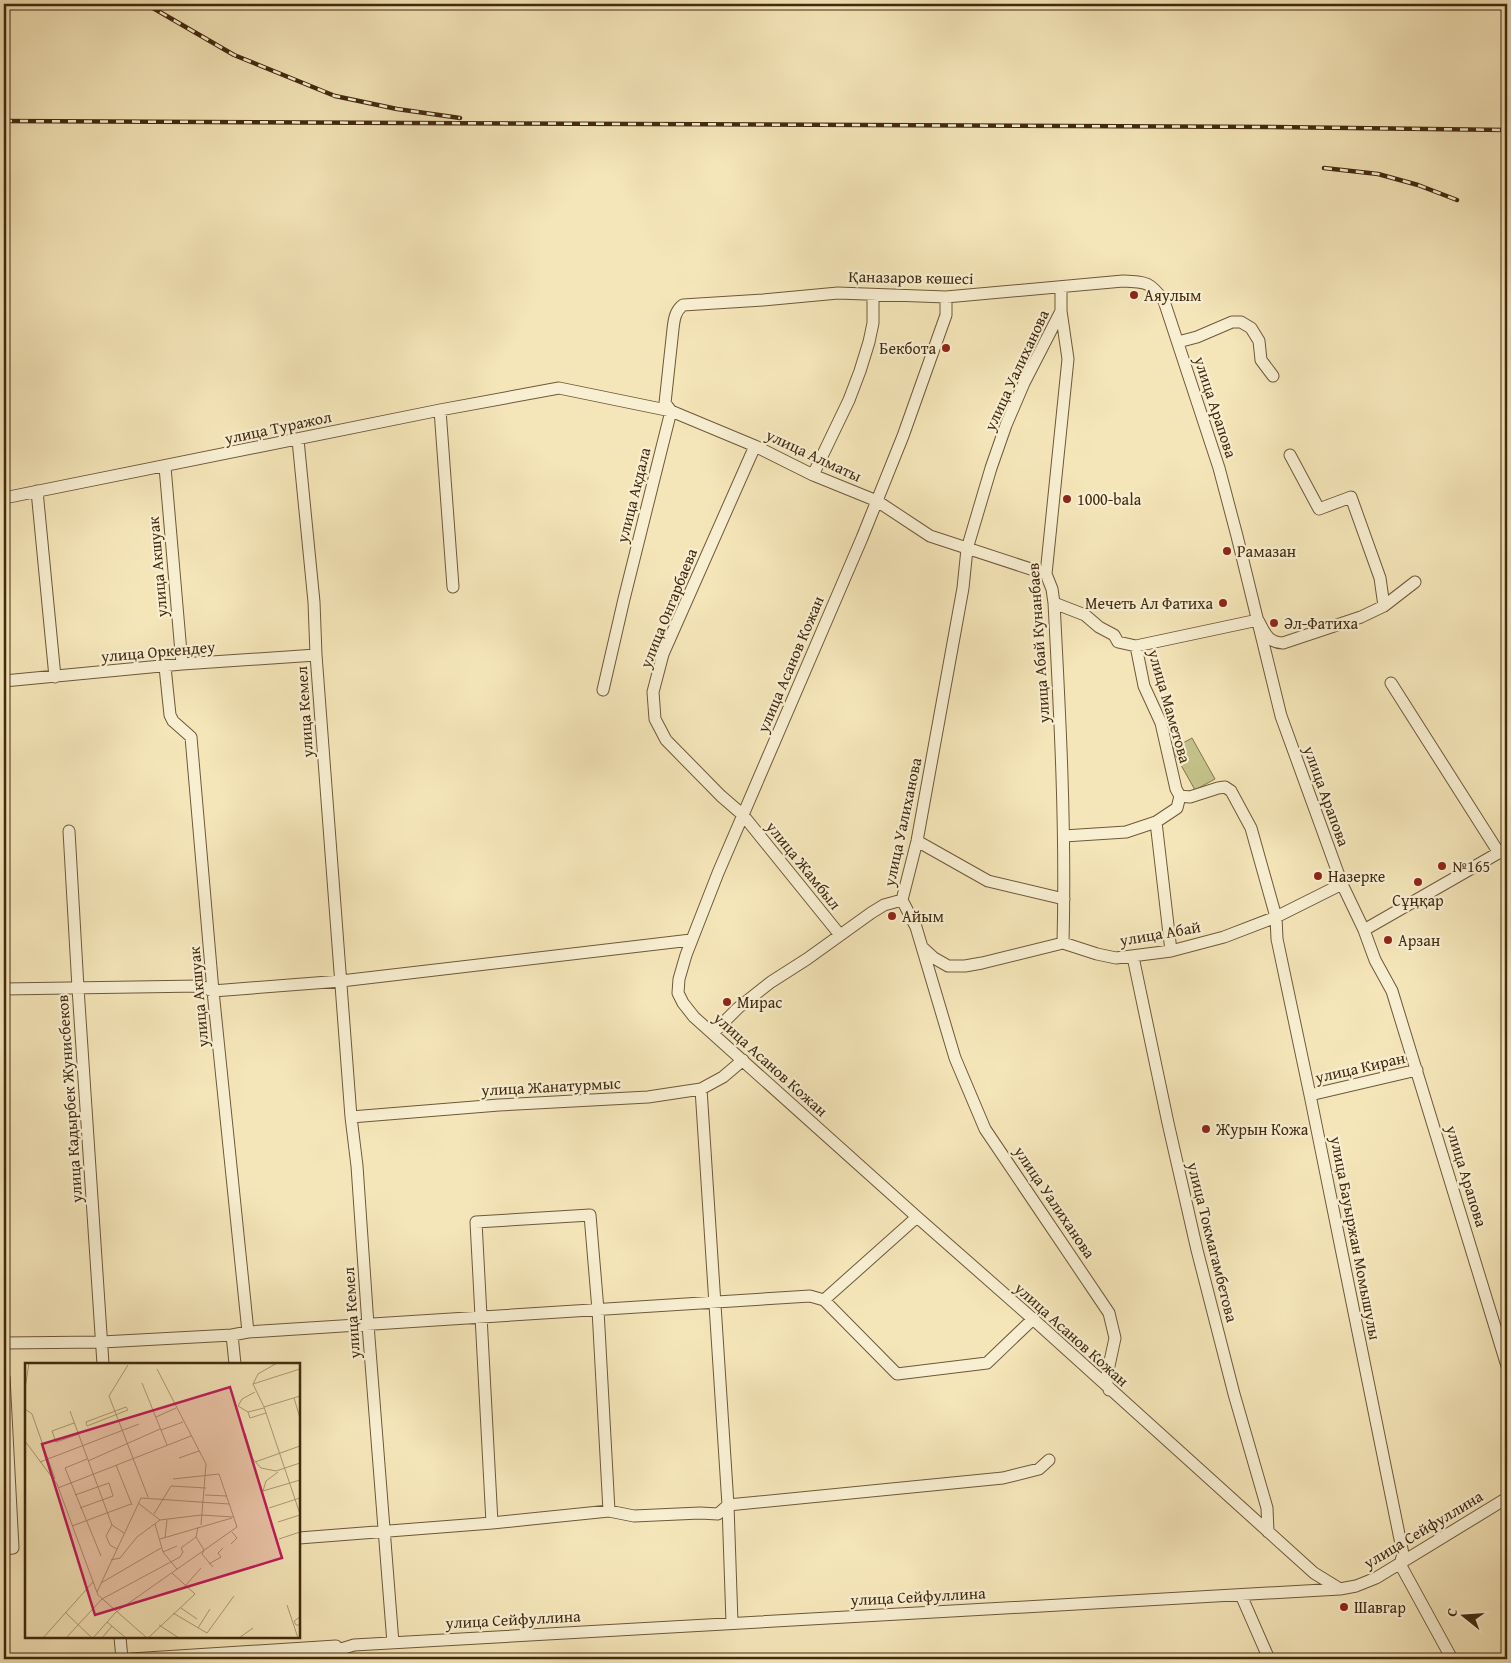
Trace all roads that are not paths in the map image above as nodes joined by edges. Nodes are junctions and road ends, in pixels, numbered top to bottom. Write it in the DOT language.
graph roads {
  1 [pos="1143,282"];
  2 [pos="1061,288"];
  3 [pos="873,295"];
  4 [pos="946,297"];
  5 [pos="679,308"];
  6 [pos="1061,311"];
  7 [pos="1178,342"];
  8 [pos="1273,376"];
  9 [pos="559,388"];
  10 [pos="440,410"];
  11 [pos="671,411"];
  12 [pos="298,440"];
  13 [pos="755,446"];
  14 [pos="1290,455"];
  15 [pos="164,467"];
  16 [pos="812,475"];
  17 [pos="37,491"];
  18 [pos="4,498"];
  19 [pos="877,501"];
  20 [pos="967,549"];
  21 [pos="1046,574"];
  22 [pos="1415,582"];
  23 [pos="453,587"];
  24 [pos="1054,603"];
  25 [pos="1384,606"];
  26 [pos="1258,620"];
  27 [pos="1136,646"];
  28 [pos="316,655"];
  29 [pos="182,664"];
  30 [pos="165,667"];
  31 [pos="55,677"];
  32 [pos="4,681"];
  33 [pos="1391,683"];
  34 [pos="603,690"];
  35 [pos="1180,796"];
  36 [pos="743,815"];
  37 [pos="1156,822"];
  38 [pos="69,831"];
  39 [pos="1064,836"];
  40 [pos="917,841"];
  41 [pos="1503,850"];
  42 [pos="1342,884"];
  43 [pos="1064,899"];
  44 [pos="902,900"];
  45 [pos="1276,917"];
  46 [pos="1364,930"];
  47 [pos="840,935"];
  48 [pos="691,940"];
  49 [pos="1062,943"];
  50 [pos="922,948"];
  51 [pos="1171,951"];
  52 [pos="1134,957"];
  53 [pos="341,981"];
  54 [pos="78,988"];
  55 [pos="4,989"];
  56 [pos="213,991"];
  57 [pos="713,1033"];
  58 [pos="743,1060"];
  59 [pos="1417,1070"];
  60 [pos="702,1089"];
  61 [pos="1310,1095"];
  62 [pos="351,1118"];
  63 [pos="917,1217"];
  64 [pos="824,1300"];
  65 [pos="714,1302"];
  66 [pos="598,1310"];
  67 [pos="480,1318"];
  68 [pos="1033,1319"];
  69 [pos="368,1324"];
  70 [pos="248,1332"];
  71 [pos="232,1335"];
  72 [pos="102,1342"];
  73 [pos="4,1343"];
  74 [pos="103,1363"];
  75 [pos="235,1363"];
  76 [pos="1507,1366"];
  77 [pos="4,1377"];
  78 [pos="1109,1390"];
  79 [pos="1049,1460"];
  80 [pos="1507,1498"];
  81 [pos="728,1505"];
  82 [pos="609,1511"];
  83 [pos="492,1523"];
  84 [pos="385,1531"];
  85 [pos="1268,1532"];
  86 [pos="300,1538"];
  87 [pos="4,1548"];
  88 [pos="1400,1564"];
  89 [pos="1340,1589"];
  90 [pos="1241,1595"];
  91 [pos="732,1623"];
  92 [pos="120,1638"];
  93 [pos="393,1643"];
  94 [pos="354,1644"];
  95 [pos="122,1659"];
  96 [pos="131,1659"];
  97 [pos="308,1659"];
  98 [pos="1269,1659"];
  99 [pos="1452,1659"];
  1 -- 2 [label="street, Қаназаров көшесі"];
  1 -- 7 [label="street, улица Арапова"];
  2 -- 4 [label="street, Қаназаров көшесі"];
  2 -- 6 [label="street, улица Уалиханова"];
  3 -- 4 [label="street, Қаназаров көшесі"];
  3 -- 5 [label="street, Қаназаров көшесі"];
  3 -- 16 [label="street"];
  4 -- 19 [label="street, улица Асанов Кожан"];
  5 -- 11 [label="street, улица Акдала"];
  6 -- 20 [label="street, улица Уалиханова"];
  6 -- 21 [label="street, улица Абай Кунанбаев"];
  7 -- 8 [label="street, улица Арапова"];
  7 -- 26 [label="street, улица Арапова"];
  9 -- 10 [label="street, улица Туражол"];
  9 -- 11 [label="street, улица Алматы"];
  10 -- 12 [label="street, улица Туражол"];
  10 -- 23 [label="street"];
  11 -- 13 [label="street, улица Алматы"];
  11 -- 34 [label="street, улица Акдала"];
  12 -- 15 [label="street, улица Туражол"];
  12 -- 28 [label="street, улица Кемел"];
  13 -- 16 [label="street, улица Алматы"];
  13 -- 36 [label="street, улица Онгарбаева"];
  14 -- 25 [label="street"];
  15 -- 17 [label="street, улица Туражол"];
  15 -- 29 [label="street, улица Акшуак"];
  16 -- 19 [label="street, улица Алматы"];
  17 -- 18 [label="street, улица Туражол"];
  17 -- 31 [label="street"];
  19 -- 20 [label="street, улица Алматы"];
  19 -- 36 [label="street, улица Асанов Кожан"];
  20 -- 21 [label="street, улица Алматы"];
  20 -- 40 [label="street, улица Уалиханова"];
  21 -- 24 [label="street, улица Абай Кунанбаев"];
  22 -- 25 [label="street"];
  24 -- 27 [label="street"];
  24 -- 39 [label="street, улица Абай Кунанбаев"];
  25 -- 26 [label="street"];
  26 -- 27 [label="street"];
  26 -- 42 [label="street, улица Арапова"];
  27 -- 35 [label="street, улица Маметова"];
  28 -- 29 [label="street, улица Оркендеу"];
  28 -- 53 [label="street, улица Кемел"];
  29 -- 30 [label="street, улица Оркендеу"];
  30 -- 31 [label="street, улица Оркендеу"];
  30 -- 56 [label="street, улица Акшуак"];
  31 -- 32 [label="street, улица Оркендеу"];
  33 -- 41 [label="street"];
  35 -- 37 [label="street"];
  35 -- 45 [label="street"];
  36 -- 47 [label="street, улица Жамбыл"];
  36 -- 48 [label="street, улица Асанов Кожан"];
  37 -- 39 [label="street"];
  37 -- 51 [label="street"];
  38 -- 54 [label="street, улица Кадырбек Жунисбеков"];
  39 -- 43 [label="street, улица Абай Кунанбаев"];
  40 -- 43 [label="street"];
  40 -- 44 [label="street, улица Уалиханова"];
  41 -- 46 [label="street"];
  42 -- 45 [label="street, улица Абай"];
  42 -- 46 [label="street, улица Арапова"];
  43 -- 49 [label="street, улица Абай Кунанбаев"];
  44 -- 47 [label="street, улица Жамбыл"];
  44 -- 50 [label="street, улица Уалиханова"];
  45 -- 51 [label="street, улица Абай"];
  45 -- 61 [label="street, улица Бауыржан Момышулы"];
  46 -- 59 [label="street, улица Арапова"];
  47 -- 57 [label="street, улица Жамбыл"];
  48 -- 53 [label="street"];
  48 -- 57 [label="street, улица Асанов Кожан"];
  49 -- 50 [label="street, улица Абай"];
  49 -- 52 [label="street, улица Абай"];
  50 -- 78 [label="street, улица Уалиханова"];
  51 -- 52 [label="street, улица Абай"];
  52 -- 85 [label="street, улица Токмагамбетова"];
  53 -- 56 [label="street"];
  53 -- 62 [label="street, улица Кемел"];
  54 -- 55 [label="street"];
  54 -- 56 [label="street"];
  54 -- 72 [label="street, улица Кадырбек Жунисбеков"];
  56 -- 70 [label="street, улица Акшуак"];
  57 -- 58 [label="street, улица Асанов Кожан"];
  58 -- 60 [label="street, улица Жанатурмыс"];
  58 -- 63 [label="street, улица Асанов Кожан"];
  59 -- 61 [label="street, улица Киран"];
  59 -- 76 [label="street, улица Арапова"];
  60 -- 62 [label="street, улица Жанатурмыс"];
  60 -- 65 [label="street"];
  61 -- 88 [label="street, улица Бауыржан Момышулы"];
  62 -- 69 [label="street, улица Кемел"];
  63 -- 64 [label="street"];
  63 -- 68 [label="street, улица Асанов Кожан"];
  64 -- 65 [label="street"];
  64 -- 68 [label="street"];
  65 -- 66 [label="street"];
  65 -- 81 [label="street"];
  66 -- 67 [label="street"];
  66 -- 67 [label="street"];
  66 -- 82 [label="street"];
  67 -- 69 [label="street"];
  67 -- 83 [label="street"];
  68 -- 78 [label="street, улица Асанов Кожан"];
  69 -- 70 [label="street"];
  69 -- 84 [label="street, улица Кемел"];
  70 -- 71 [label="street"];
  71 -- 72 [label="street"];
  71 -- 75 [label="street"];
  72 -- 73 [label="street"];
  72 -- 74 [label="street, улица Кадырбек Жунисбеков"];
  77 -- 87 [label="street"];
  78 -- 85 [label="street, улица Асанов Кожан"];
  79 -- 81 [label="street"];
  80 -- 88 [label="street, улица Сейфуллина"];
  81 -- 82 [label="street"];
  81 -- 91 [label="street"];
  82 -- 83 [label="street"];
  83 -- 84 [label="street"];
  84 -- 86 [label="street"];
  84 -- 93 [label="street, улица Кемел"];
  85 -- 89 [label="street, улица Асанов Кожан"];
  88 -- 89 [label="street, улица Сейфуллина"];
  88 -- 99 [label="street"];
  89 -- 90 [label="street, улица Сейфуллина"];
  90 -- 91 [label="street, улица Сейфуллина"];
  90 -- 98 [label="street"];
  91 -- 93 [label="street, улица Сейфуллина"];
  92 -- 95 [label="street"];
  93 -- 94 [label="street, улица Сейфуллина"];
  94 -- 96 [label="street"];
  94 -- 97 [label="street, улица Сейфуллина"];
}
